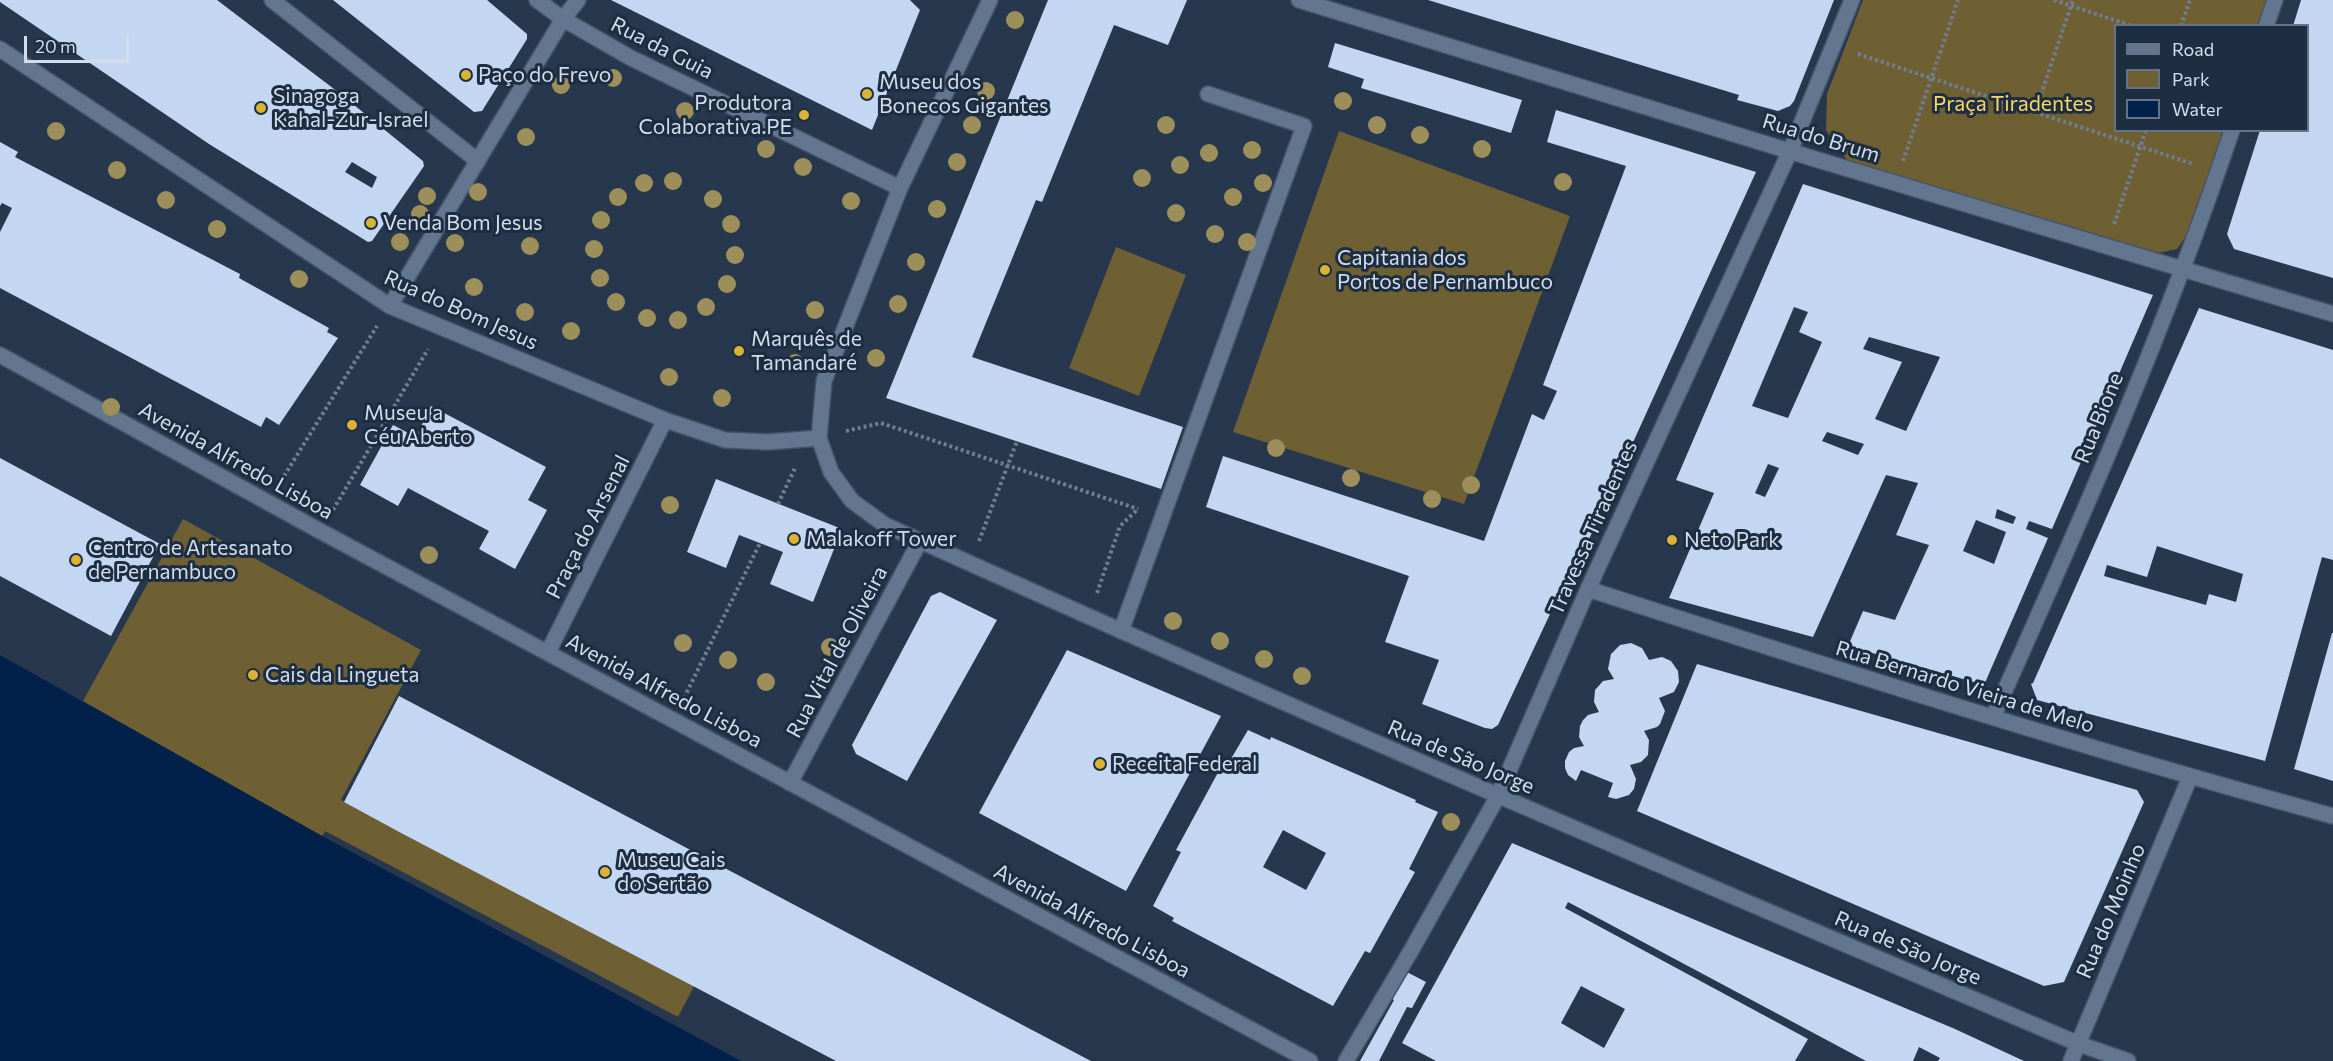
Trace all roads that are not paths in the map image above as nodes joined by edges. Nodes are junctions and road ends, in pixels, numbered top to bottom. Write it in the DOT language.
graph roads {
  1 [pos="272,0"];
  2 [pos="537,0"];
  3 [pos="578,0"];
  4 [pos="990,0"];
  5 [pos="1299,0"];
  6 [pos="1852,0"];
  7 [pos="2275,0"];
  8 [pos="563,19"];
  9 [pos="2267,24"];
  10 [pos="0,49"];
  11 [pos="1208,94"];
  12 [pos="2231,132"];
  13 [pos="1790,151"];
  14 [pos="478,161"];
  15 [pos="900,189"];
  16 [pos="2182,268"];
  17 [pos="390,306"];
  18 [pos="2333,314"];
  19 [pos="0,355"];
  20 [pos="665,420"];
  21 [pos="819,438"];
  22 [pos="920,541"];
  23 [pos="1588,589"];
  24 [pos="1121,631"];
  25 [pos="548,652"];
  26 [pos="1993,717"];
  27 [pos="2190,777"];
  28 [pos="790,783"];
  29 [pos="1497,796"];
  30 [pos="2333,816"];
  31 [pos="2079,1044"];
  32 [pos="1310,1061"];
  33 [pos="1346,1061"];
  34 [pos="2071,1061"];
  35 [pos="2128,1061"];
  1 -- 14 [label="street"];
  2 -- 8 [label="street, Rua da Guia"];
  3 -- 8 [label="street"];
  4 -- 15 [label="street"];
  5 -- 13 [label="street, Rua do Brum"];
  6 -- 13 [label="street, Travessa Tiradentes"];
  7 -- 9 [label="street"];
  8 -- 14 [label="street"];
  8 -- 15 [label="street, Rua da Guia"];
  10 -- 17 [label="street, Rua do Bom Jesus"];
  11 -- 24 [label="street"];
  12 -- 16 [label="street, Rua Bione"];
  13 -- 16 [label="street, Rua do Brum"];
  13 -- 23 [label="street, Travessa Tiradentes"];
  14 -- 17 [label="street"];
  15 -- 21 [label="street"];
  16 -- 18 [label="street, Rua do Brum"];
  16 -- 26 [label="street, Rua Bione"];
  17 -- 20 [label="street, Rua do Bom Jesus"];
  19 -- 25 [label="street, Avenida Alfredo Lisboa"];
  20 -- 21 [label="street, Rua do Bom Jesus"];
  20 -- 25 [label="street, Praça do Arsenal"];
  21 -- 22 [label="street, Rua de São Jorge"];
  22 -- 24 [label="street, Rua de São Jorge"];
  22 -- 28 [label="street, Rua Vital de Oliveira"];
  23 -- 26 [label="street, Rua Bernardo Vieira de Melo"];
  23 -- 29 [label="street, Travessa Tiradentes"];
  24 -- 29 [label="street, Rua de São Jorge"];
  25 -- 28 [label="street, Avenida Alfredo Lisboa"];
  26 -- 27 [label="street, Rua Bernardo Vieira de Melo"];
  27 -- 30 [label="street, Rua Bernardo Vieira de Melo"];
  27 -- 31 [label="street, Rua do Moinho"];
  28 -- 32 [label="street, Avenida Alfredo Lisboa"];
  29 -- 31 [label="street, Rua de São Jorge"];
  29 -- 33 [label="street, Travessa Tiradentes"];
  31 -- 34 [label="street, Rua do Moinho"];
  31 -- 35 [label="street, Rua de São Jorge"];
}
